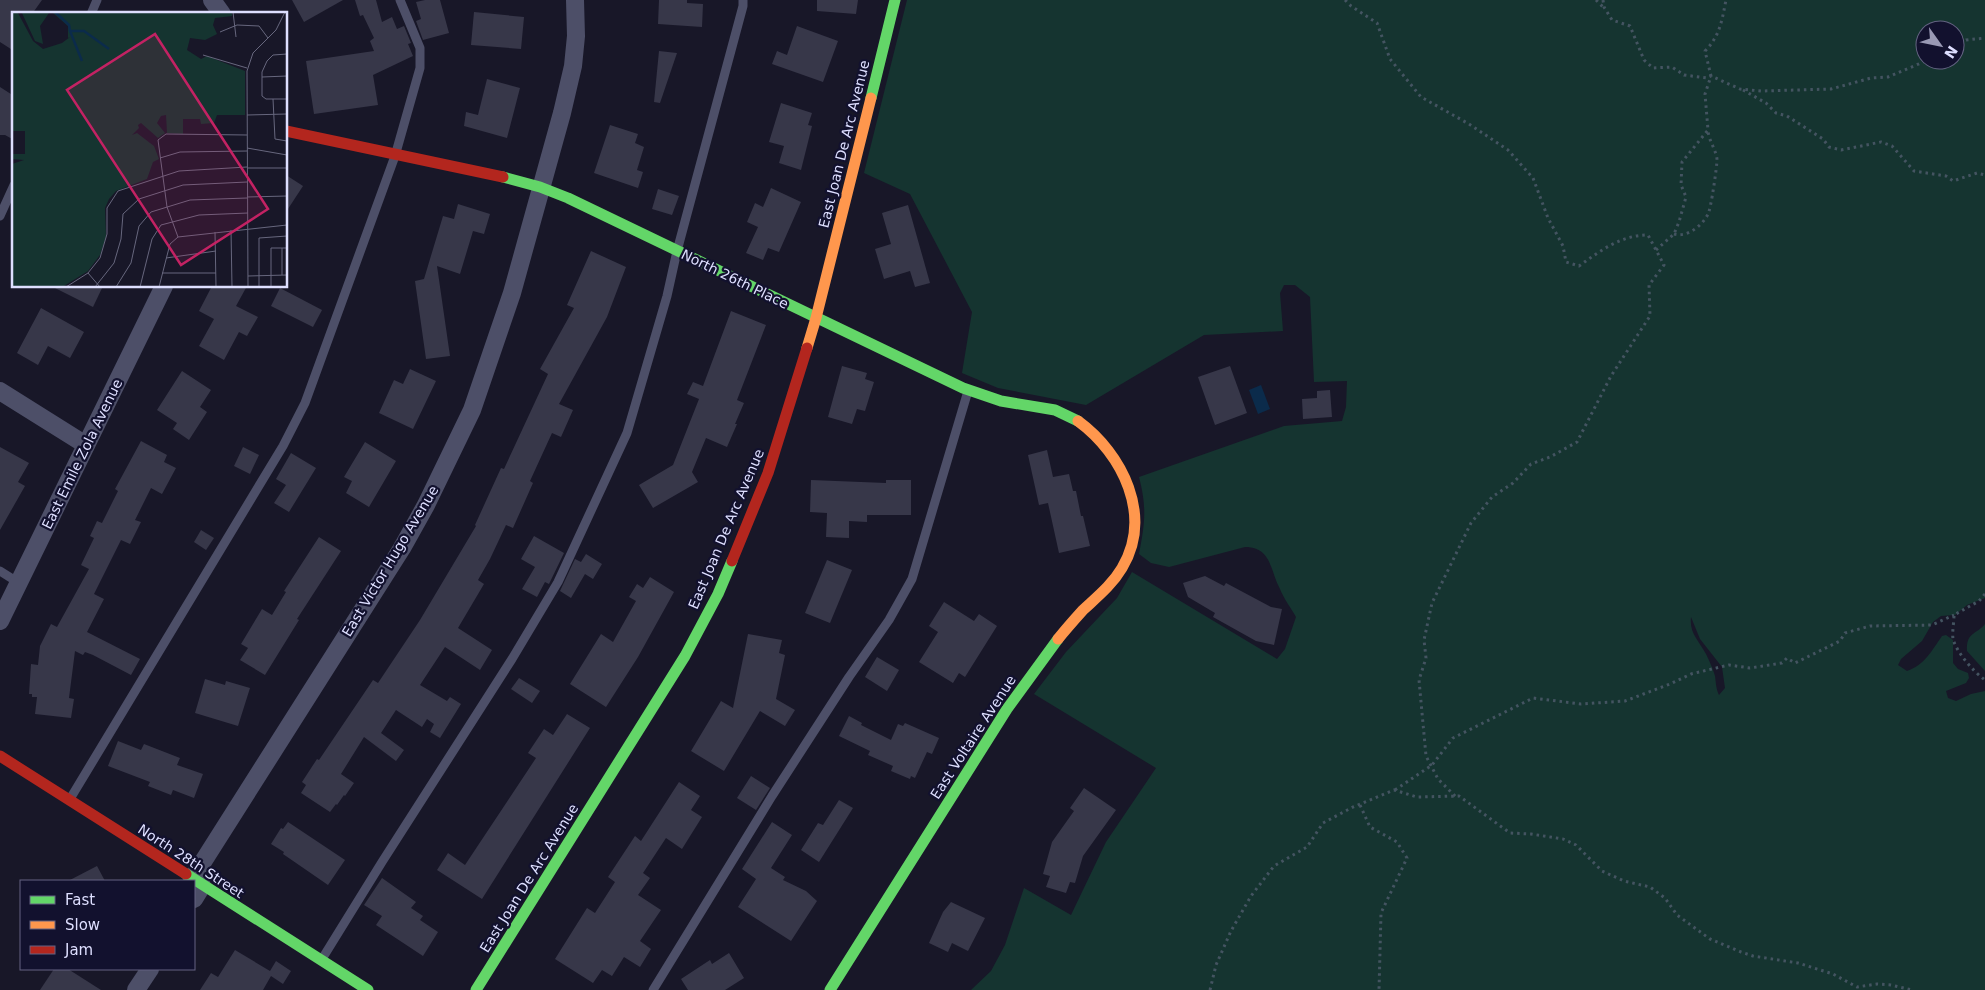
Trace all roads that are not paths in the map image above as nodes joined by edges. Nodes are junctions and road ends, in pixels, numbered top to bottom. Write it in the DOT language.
graph roads {
  1 [pos="97,0"];
  2 [pos="212,0"];
  3 [pos="400,0"];
  4 [pos="575,0"];
  5 [pos="743,0"];
  6 [pos="895,0"];
  7 [pos="92,12"];
  8 [pos="221,12"];
  9 [pos="288,132"];
  10 [pos="394,156"];
  11 [pos="540,187"];
  12 [pos="12,189"];
  13 [pos="0,216"];
  14 [pos="677,251"];
  15 [pos="163,288"];
  16 [pos="816,318"];
  17 [pos="968,389"];
  18 [pos="0,391"];
  19 [pos="86,445"];
  20 [pos="1134,504"];
  21 [pos="0,571"];
  22 [pos="19,583"];
  23 [pos="0,621"];
  24 [pos="0,756"];
  25 [pos="70,801"];
  26 [pos="184,880"];
  27 [pos="196,888"];
  28 [pos="321,960"];
  29 [pos="149,970"];
  30 [pos="136,990"];
  31 [pos="368,990"];
  32 [pos="476,990"];
  33 [pos="653,990"];
  34 [pos="830,990"];
  1 -- 7 [label="lane"];
  2 -- 8 [label="street"];
  3 -- 10 [label="lane"];
  4 -- 11 [label="street, East Victor Hugo Avenue"];
  5 -- 14 [label="lane"];
  6 -- 16 [label="street, East Joan De Arc Avenue"];
  9 -- 10 [label="street, North 26th Place"];
  10 -- 11 [label="street, North 26th Place"];
  10 -- 25 [label="lane"];
  11 -- 14 [label="street, North 26th Place"];
  11 -- 27 [label="street, East Victor Hugo Avenue"];
  12 -- 13 [label="lane"];
  14 -- 16 [label="street, North 26th Place"];
  14 -- 28 [label="lane"];
  15 -- 19 [label="street, East Emile Zola Avenue"];
  16 -- 17 [label="street, North 26th Place"];
  16 -- 32 [label="street, East Joan De Arc Avenue"];
  17 -- 20 [label="street, North 26th Place"];
  17 -- 33 [label="lane"];
  18 -- 19 [label="street"];
  19 -- 22 [label="street, East Emile Zola Avenue"];
  20 -- 34 [label="street, East Voltaire Avenue"];
  21 -- 22 [label="lane"];
  22 -- 23 [label="street, East Emile Zola Avenue"];
  24 -- 25 [label="street, North 28th Street"];
  25 -- 26 [label="street, North 28th Street"];
  27 -- 28 [label="street, North 28th Street"];
  28 -- 31 [label="street, North 28th Street"];
  29 -- 30 [label="street"];
}
